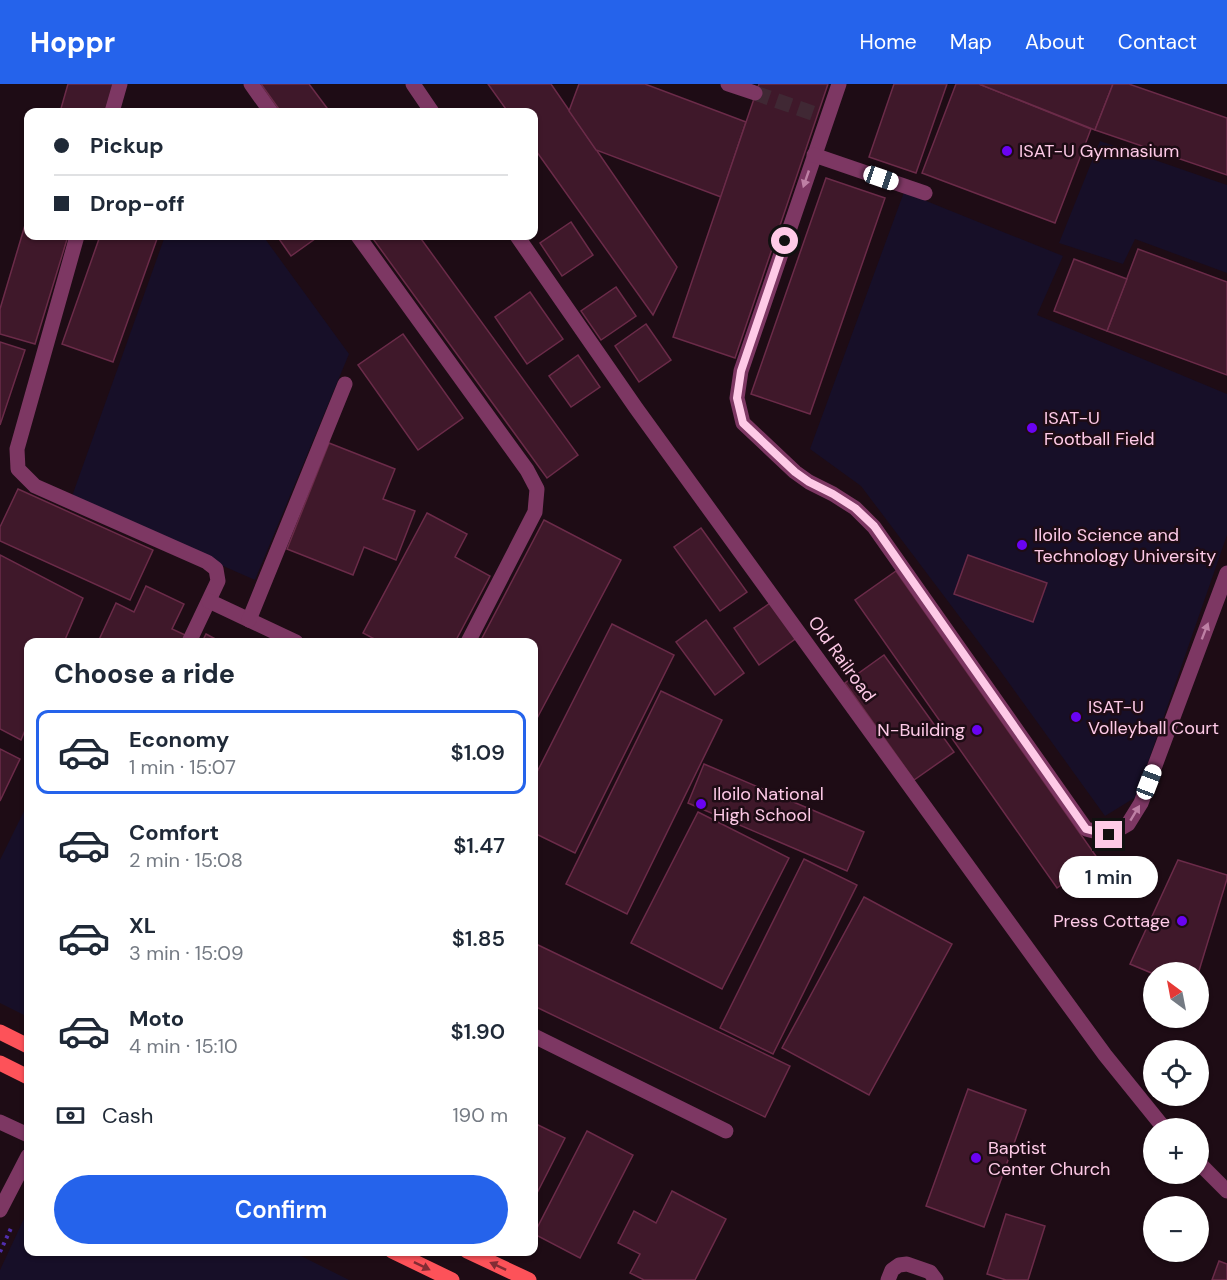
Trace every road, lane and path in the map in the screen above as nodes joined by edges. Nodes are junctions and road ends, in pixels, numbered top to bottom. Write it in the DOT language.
graph roads {
  1 [pos="120,84"];
  2 [pos="251,84"];
  3 [pos="412,84"];
  4 [pos="728,84"];
  5 [pos="839,84"];
  6 [pos="755,93"];
  7 [pos="113,108"];
  8 [pos="269,108"];
  9 [pos="429,108"];
  10 [pos="814,155"];
  11 [pos="925,193"];
  12 [pos="76,240"];
  13 [pos="361,240"];
  14 [pos="520,240"];
  15 [pos="345,384"];
  16 [pos="1227,573"];
  17 [pos="209,600"];
  18 [pos="249,620"];
  19 [pos="191,638"];
  20 [pos="287,638"];
  21 [pos="470,638"];
  22 [pos="0,1032"];
  23 [pos="538,1038"];
  24 [pos="24,1044"];
  25 [pos="0,1063"];
  26 [pos="24,1075"];
  27 [pos="1156,1118"];
  28 [pos="0,1122"];
  29 [pos="726,1131"];
  30 [pos="24,1133"];
  31 [pos="24,1164"];
  32 [pos="1209,1173"];
  33 [pos="1227,1191"];
  34 [pos="0,1210"];
  35 [pos="402,1256"];
  36 [pos="478,1256"];
  37 [pos="452,1280"];
  38 [pos="529,1280"];
  39 [pos="888,1280"];
  40 [pos="936,1280"];
  1 -- 7 [label="street"];
  2 -- 8 [label="street"];
  3 -- 9 [label="street"];
  4 -- 6 [label="street"];
  5 -- 10 [label="street"];
  10 -- 11 [label="street"];
  10 -- 16 [label="street, one-way"];
  12 -- 17 [label="street"];
  13 -- 21 [label="street"];
  14 -- 27 [label="street, Old Railroad"];
  15 -- 18 [label="street"];
  17 -- 18 [label="street"];
  17 -- 19 [label="street"];
  18 -- 20 [label="street"];
  22 -- 24 [label="main road"];
  23 -- 29 [label="street"];
  25 -- 26 [label="main road"];
  28 -- 30 [label="street"];
  31 -- 34 [label="street"];
  32 -- 33 [label="street"];
  35 -- 37 [label="main road, one-way"];
  38 -- 36 [label="main road, one-way"];
  39 -- 40 [label="street"];
}
